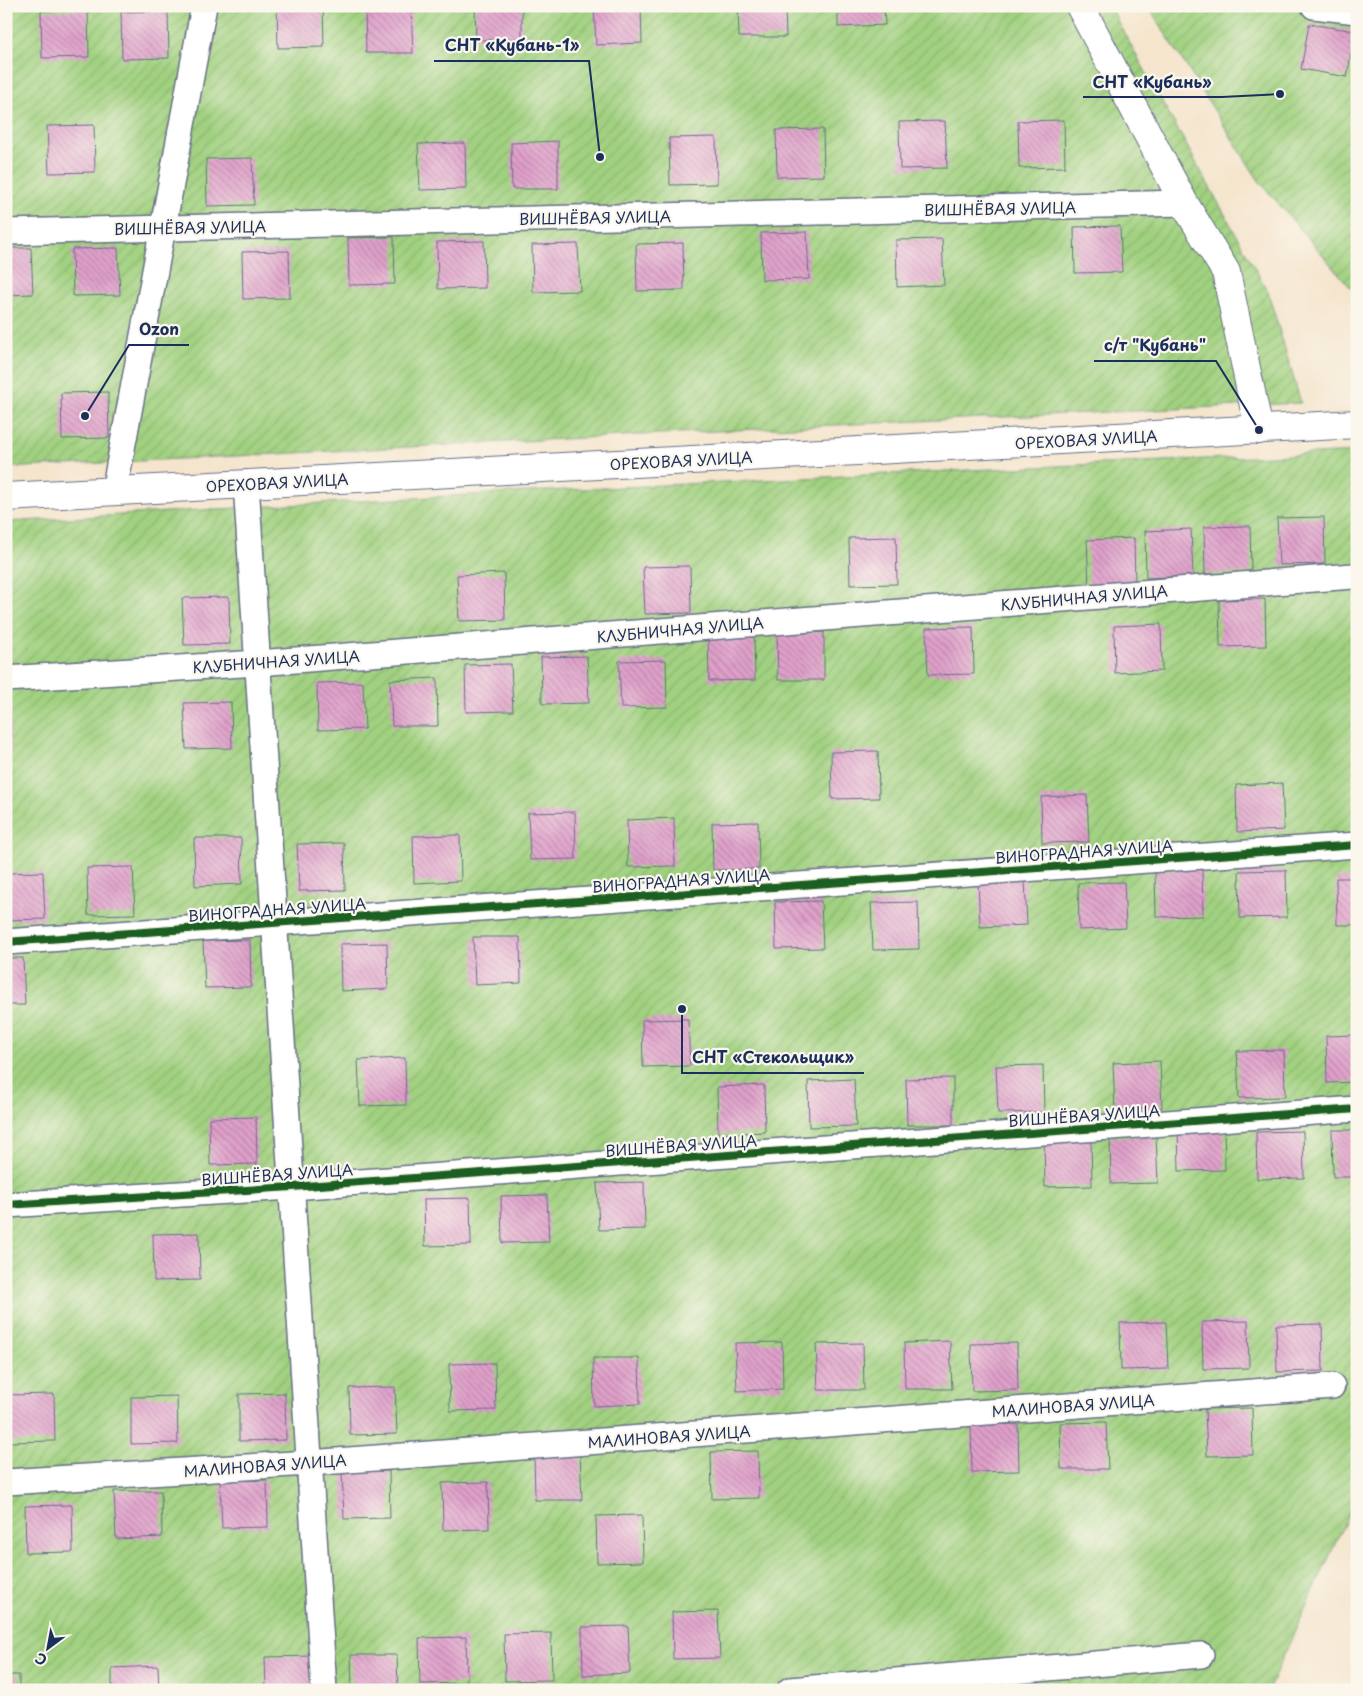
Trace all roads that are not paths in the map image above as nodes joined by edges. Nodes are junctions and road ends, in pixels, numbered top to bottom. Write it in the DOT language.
graph roads {
  1 [pos="204,6"];
  2 [pos="1080,6"];
  3 [pos="1314,6"];
  4 [pos="1357,11"];
  5 [pos="1184,204"];
  6 [pos="163,228"];
  7 [pos="6,232"];
  8 [pos="1357,424"];
  9 [pos="1258,430"];
  10 [pos="246,483"];
  11 [pos="114,492"];
  12 [pos="6,497"];
  13 [pos="1353,576"];
  14 [pos="258,663"];
  15 [pos="6,679"];
  16 [pos="1357,845"];
  17 [pos="275,923"];
  18 [pos="6,942"];
  19 [pos="1357,1109"];
  20 [pos="292,1187"];
  21 [pos="6,1205"];
  22 [pos="1332,1386"];
  23 [pos="309,1463"];
  24 [pos="6,1482"];
  25 [pos="1201,1655"];
  26 [pos="324,1690"];
  27 [pos="790,1690"];
  1 -- 6 [label="street"];
  2 -- 5 [label="street"];
  3 -- 4 [label="street"];
  5 -- 6 [label="street, ВИШНЁВАЯ УЛИЦА"];
  5 -- 9 [label="street"];
  6 -- 7 [label="street, ВИШНЁВАЯ УЛИЦА"];
  6 -- 11 [label="street"];
  8 -- 9 [label="street, ОРЕХОВАЯ УЛИЦА"];
  9 -- 10 [label="street, ОРЕХОВАЯ УЛИЦА"];
  10 -- 11 [label="street, ОРЕХОВАЯ УЛИЦА"];
  10 -- 14 [label="street"];
  11 -- 12 [label="street, ОРЕХОВАЯ УЛИЦА"];
  13 -- 14 [label="street, КЛУБНИЧНАЯ УЛИЦА"];
  14 -- 15 [label="street, КЛУБНИЧНАЯ УЛИЦА"];
  14 -- 17 [label="street"];
  16 -- 17 [label="street, ВИНОГРАДНАЯ УЛИЦА"];
  17 -- 18 [label="street, ВИНОГРАДНАЯ УЛИЦА"];
  17 -- 20 [label="street"];
  19 -- 20 [label="street, ВИШНЁВАЯ УЛИЦА"];
  20 -- 21 [label="street, ВИШНЁВАЯ УЛИЦА"];
  20 -- 23 [label="street"];
  22 -- 23 [label="street, МАЛИНОВАЯ УЛИЦА"];
  23 -- 24 [label="street, МАЛИНОВАЯ УЛИЦА"];
  23 -- 26 [label="street"];
  25 -- 27 [label="street"];
}
